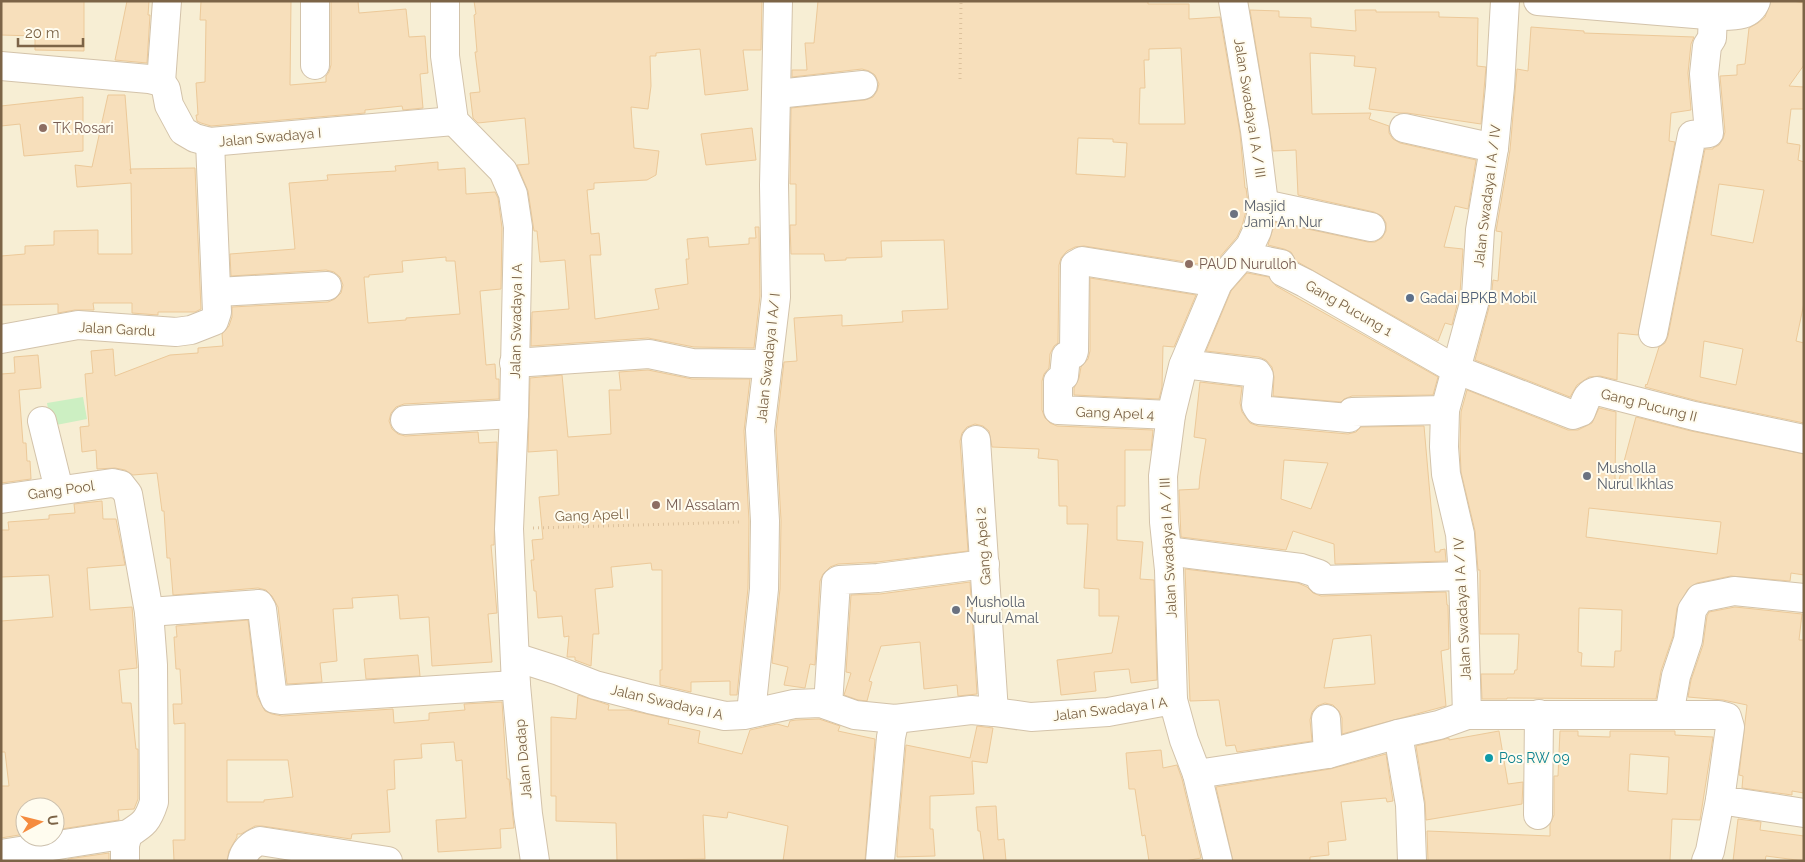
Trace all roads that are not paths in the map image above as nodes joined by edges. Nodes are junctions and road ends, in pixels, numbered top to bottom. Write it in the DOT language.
graph roads {
  1 [pos="166,1"];
  2 [pos="180,1"];
  3 [pos="315,1"];
  4 [pos="445,1"];
  5 [pos="778,1"];
  6 [pos="1233,1"];
  7 [pos="1505,1"];
  8 [pos="1538,1"];
  9 [pos="1756,1"];
  10 [pos="1713,15"];
  11 [pos="163,47"];
  12 [pos="315,65"];
  13 [pos="1,66"];
  14 [pos="161,82"];
  15 [pos="862,85"];
  16 [pos="777,94"];
  17 [pos="454,121"];
  18 [pos="1404,128"];
  19 [pos="210,142"];
  20 [pos="1494,148"];
  21 [pos="1264,204"];
  22 [pos="1371,226"];
  23 [pos="1243,256"];
  24 [pos="1218,283"];
  25 [pos="328,286"];
  26 [pos="217,292"];
  27 [pos="1653,333"];
  28 [pos="1,339"];
  29 [pos="514,363"];
  30 [pos="768,364"];
  31 [pos="1184,364"];
  32 [pos="1455,369"];
  33 [pos="1445,410"];
  34 [pos="514,414"];
  35 [pos="1171,415"];
  36 [pos="404,420"];
  37 [pos="42,421"];
  38 [pos="1804,439"];
  39 [pos="976,440"];
  40 [pos="59,490"];
  41 [pos="1,499"];
  42 [pos="1167,551"];
  43 [pos="984,564"];
  44 [pos="1462,576"];
  45 [pos="1804,598"];
  46 [pos="148,612"];
  47 [pos="515,657"];
  48 [pos="516,685"];
  49 [pos="1173,700"];
  50 [pos="828,705"];
  51 [pos="994,712"];
  52 [pos="751,713"];
  53 [pos="1467,714"];
  54 [pos="1539,714"];
  55 [pos="1669,714"];
  56 [pos="1326,718"];
  57 [pos="895,719"];
  58 [pos="1398,734"];
  59 [pos="1328,754"];
  60 [pos="1197,774"];
  61 [pos="1720,800"];
  62 [pos="1804,813"];
  63 [pos="1538,814"];
  64 [pos="128,834"];
  65 [pos="1,854"];
  66 [pos="125,861"];
  67 [pos="242,861"];
  68 [pos="388,861"];
  69 [pos="535,861"];
  70 [pos="880,861"];
  71 [pos="1218,861"];
  72 [pos="1412,861"];
  73 [pos="1706,861"];
  1 -- 11 [label="street"];
  2 -- 11 [label="street"];
  3 -- 12 [label="street"];
  4 -- 17 [label="street"];
  5 -- 16 [label="street, Jalan Swadaya I A/ I"];
  6 -- 21 [label="street, Jalan Swadaya I A / III"];
  7 -- 20 [label="street, Jalan Swadaya I A / IV"];
  8 -- 10 [label="street"];
  9 -- 10 [label="street"];
  10 -- 27 [label="street"];
  11 -- 14 [label="street"];
  13 -- 14 [label="street"];
  14 -- 19 [label="street, Jalan Swadaya I"];
  15 -- 16 [label="street"];
  16 -- 30 [label="street, Jalan Swadaya I A/ I"];
  17 -- 19 [label="street, Jalan Swadaya I"];
  17 -- 29 [label="street, Jalan Swadaya I A"];
  18 -- 20 [label="street"];
  19 -- 26 [label="street"];
  20 -- 32 [label="street, Jalan Swadaya I A / IV"];
  21 -- 22 [label="street"];
  21 -- 23 [label="street, Jalan Swadaya I A / III"];
  23 -- 24 [label="street, Jalan Swadaya I A / III"];
  23 -- 32 [label="street, Gang Pucung 1"];
  24 -- 31 [label="street, Jalan Swadaya I A / III"];
  24 -- 35 [label="street, Gang Apel 4"];
  25 -- 26 [label="street"];
  26 -- 28 [label="street, Jalan Gardu"];
  29 -- 30 [label="street"];
  29 -- 34 [label="street, Jalan Swadaya I A"];
  30 -- 52 [label="street, Jalan Swadaya I A/ I"];
  31 -- 33 [label="street"];
  31 -- 35 [label="street, Jalan Swadaya I A / III"];
  32 -- 33 [label="street, Jalan Swadaya I A / IV"];
  32 -- 38 [label="street, Gang Pucung II"];
  33 -- 44 [label="street, Jalan Swadaya I A / IV"];
  34 -- 36 [label="street"];
  34 -- 47 [label="street, Jalan Swadaya I A"];
  35 -- 42 [label="street, Jalan Swadaya I A / III"];
  37 -- 40 [label="street"];
  39 -- 43 [label="street, Gang Apel 2"];
  40 -- 41 [label="street, Gang Pool"];
  40 -- 46 [label="street, Gang Pool"];
  42 -- 44 [label="street"];
  42 -- 49 [label="street, Jalan Swadaya I A / III"];
  43 -- 50 [label="street"];
  43 -- 51 [label="street, Gang Apel 2"];
  44 -- 53 [label="street, Jalan Swadaya I A / IV"];
  45 -- 55 [label="street"];
  46 -- 48 [label="street"];
  46 -- 64 [label="street"];
  47 -- 48 [label="street, Jalan Dadap"];
  47 -- 52 [label="street, Jalan Swadaya I A"];
  48 -- 69 [label="street, Jalan Dadap"];
  49 -- 51 [label="street, Jalan Swadaya I A"];
  49 -- 60 [label="street, Jalan Swadaya I A"];
  50 -- 52 [label="street, Jalan Swadaya I A"];
  50 -- 57 [label="street, Jalan Swadaya I A"];
  51 -- 57 [label="street, Jalan Swadaya I A"];
  53 -- 54 [label="street"];
  53 -- 58 [label="street"];
  54 -- 55 [label="street"];
  54 -- 63 [label="street"];
  55 -- 61 [label="street"];
  56 -- 59 [label="street"];
  57 -- 70 [label="street"];
  58 -- 59 [label="street"];
  58 -- 72 [label="street"];
  59 -- 60 [label="street"];
  60 -- 71 [label="street, Jalan Swadaya I A"];
  61 -- 62 [label="street"];
  61 -- 73 [label="street"];
  64 -- 65 [label="street"];
  64 -- 66 [label="street"];
  67 -- 68 [label="street"];
}
